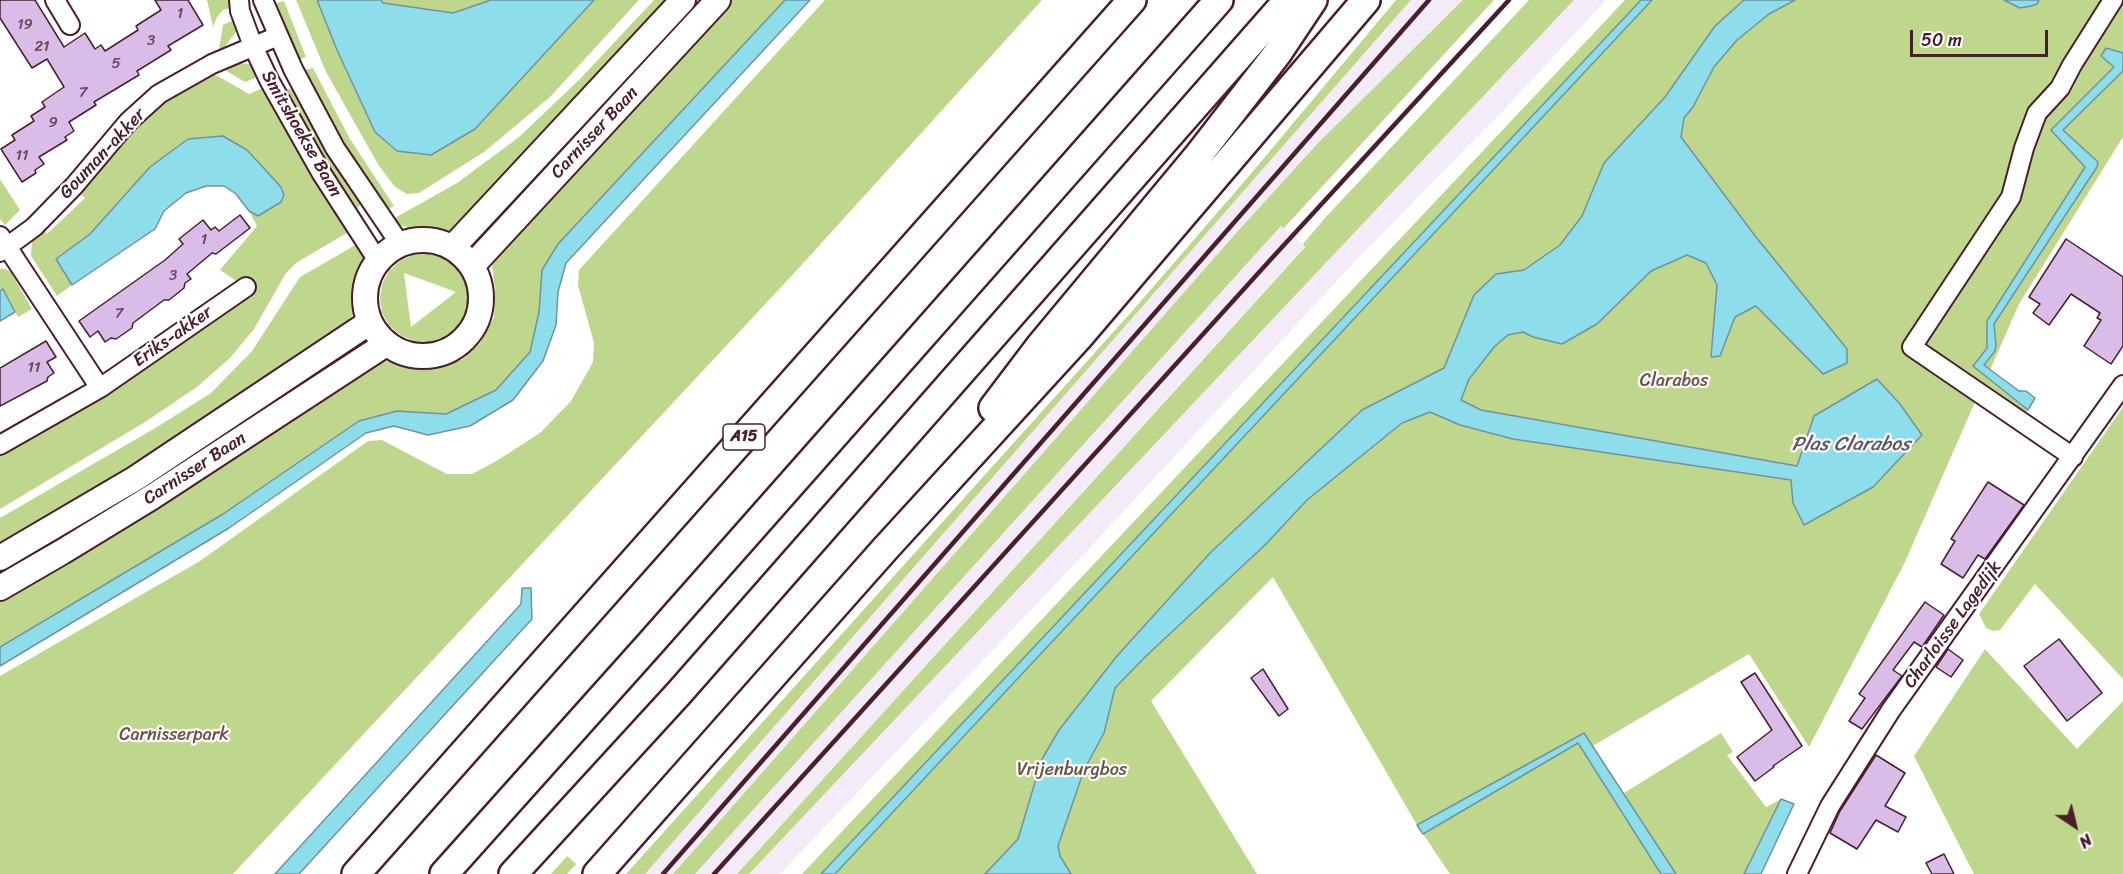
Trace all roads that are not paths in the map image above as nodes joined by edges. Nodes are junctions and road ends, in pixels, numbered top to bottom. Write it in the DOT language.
graph roads {
  1 [pos="55,0"];
  2 [pos="239,0"];
  3 [pos="263,0"];
  4 [pos="683,0"];
  5 [pos="718,0"];
  6 [pos="1132,0"];
  7 [pos="1219,0"];
  8 [pos="1288,0"];
  9 [pos="1313,0"];
  10 [pos="1366,0"];
  11 [pos="2113,7"];
  12 [pos="70,25"];
  13 [pos="278,36"];
  14 [pos="253,46"];
  15 [pos="399,244"];
  16 [pos="2,245"];
  17 [pos="453,247"];
  18 [pos="378,261"];
  19 [pos="472,266"];
  20 [pos="246,286"];
  21 [pos="370,322"];
  22 [pos="386,344"];
  23 [pos="2123,385"];
  24 [pos="100,388"];
  25 [pos="0,445"];
  26 [pos="2073,457"];
  27 [pos="885,549"];
  28 [pos="0,558"];
  29 [pos="0,588"];
  30 [pos="356,874"];
  31 [pos="444,874"];
  32 [pos="513,874"];
  33 [pos="597,874"];
  34 [pos="1797,874"];
  1 -- 12 [label="street"];
  2 -- 14 [label="street, Smitshoekse Baan"];
  3 -- 13 [label="street, Smitshoekse Baan"];
  4 -- 17 [label="main road, Carnisser Baan"];
  5 -- 19 [label="main road, Carnisser Baan"];
  6 -- 30 [label="highway, A15"];
  7 -- 31 [label="highway"];
  8 -- 32 [label="highway"];
  9 -- 27 [label="highway"];
  10 -- 27 [label="highway"];
  11 -- 26 [label="street"];
  13 -- 14 [label="street, Gouman-akker"];
  13 -- 15 [label="street, Smitshoekse Baan"];
  14 -- 16 [label="street, Gouman-akker"];
  14 -- 18 [label="street, Smitshoekse Baan"];
  15 -- 17 [label="main road"];
  15 -- 18 [label="main road"];
  16 -- 24 [label="street"];
  17 -- 19 [label="main road"];
  18 -- 21 [label="main road"];
  19 -- 22 [label="main road"];
  20 -- 24 [label="street, Eriks-akker"];
  21 -- 22 [label="main road"];
  21 -- 28 [label="main road, Carnisser Baan"];
  22 -- 29 [label="main road, Carnisser Baan"];
  23 -- 26 [label="street, Charloisse Lagedijk"];
  24 -- 25 [label="street, Eriks-akker"];
  26 -- 34 [label="street, Charloisse Lagedijk"];
  27 -- 33 [label="highway"];
}
